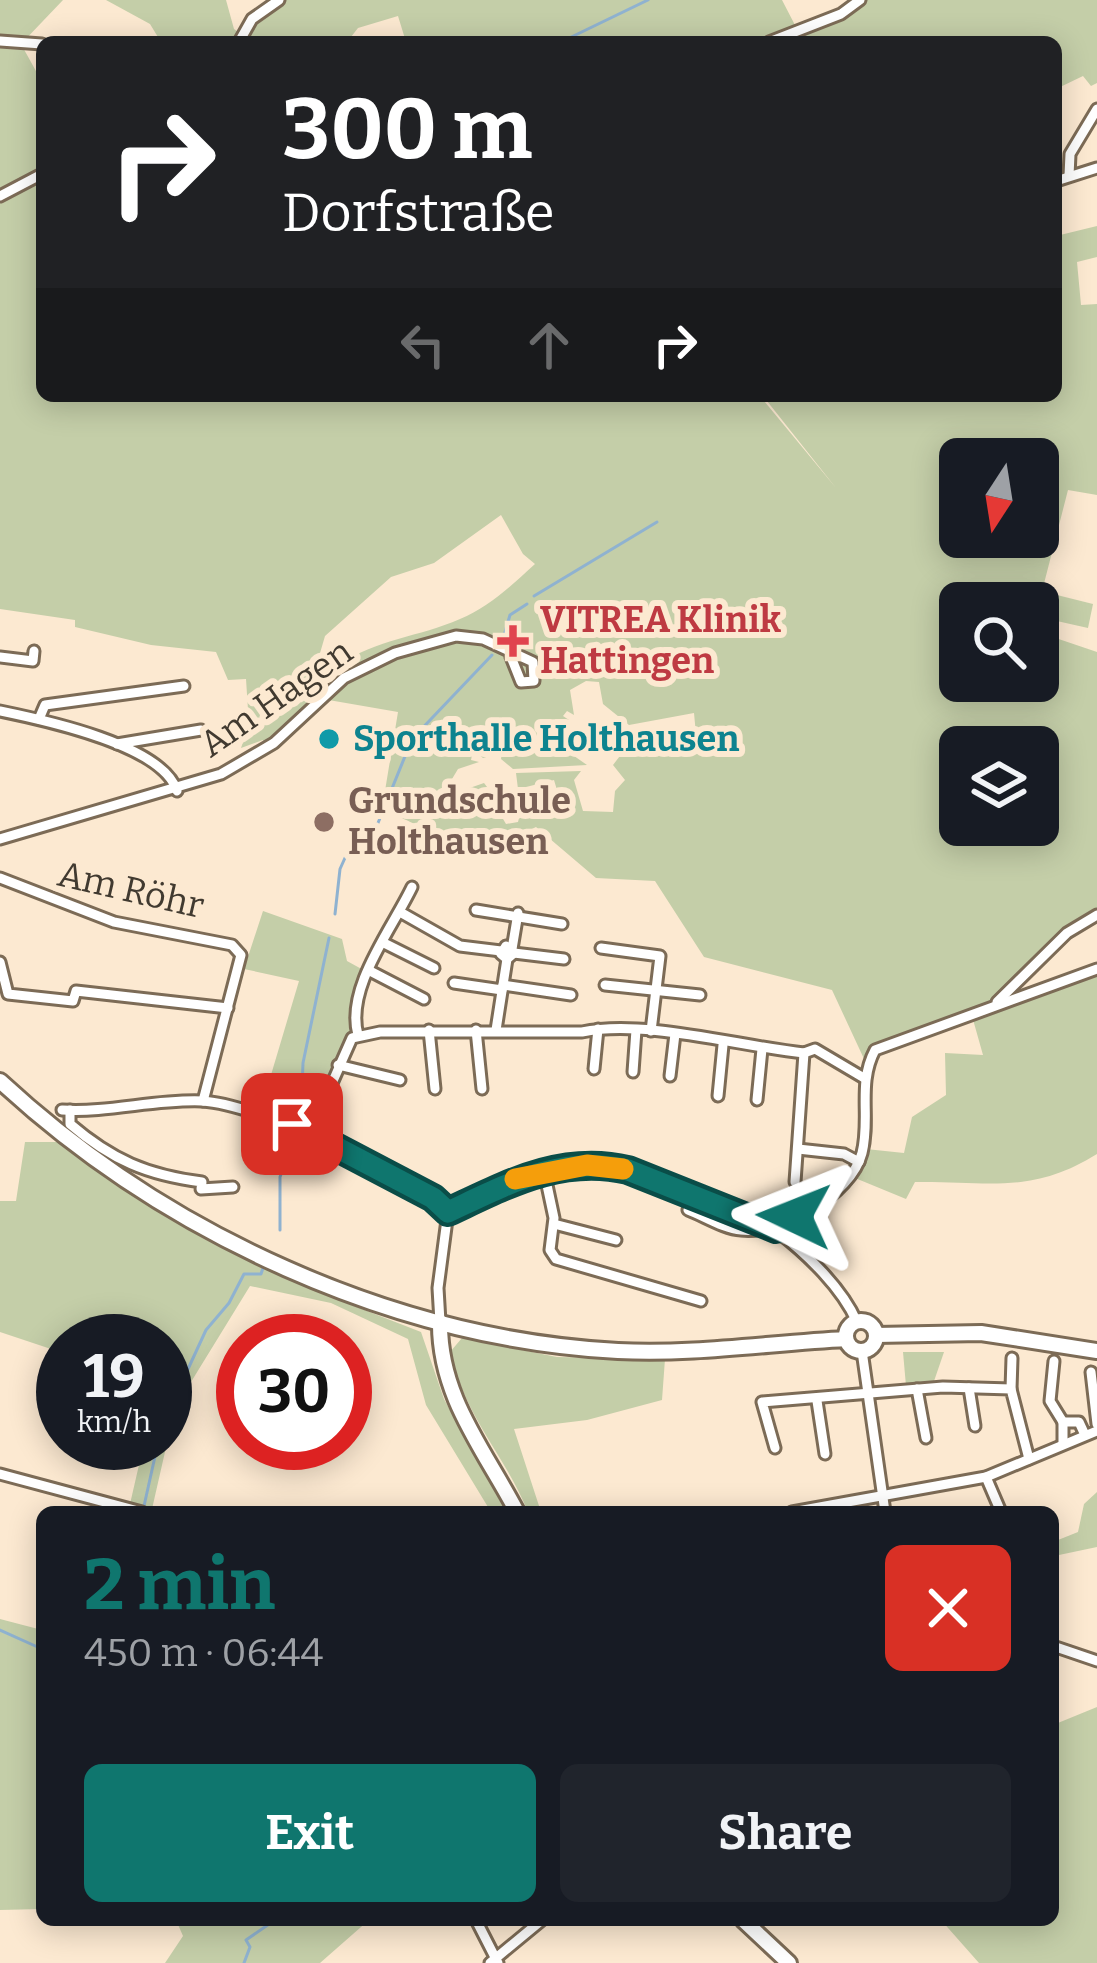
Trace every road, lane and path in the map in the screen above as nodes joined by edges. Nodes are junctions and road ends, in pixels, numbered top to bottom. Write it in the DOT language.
graph roads {
  1 [pos="279,0"];
  2 [pos="860,0"];
  3 [pos="243,36"];
  4 [pos="785,36"];
  5 [pos="0,41"];
  6 [pos="36,44"];
  7 [pos="1097,110"];
  8 [pos="1097,168"];
  9 [pos="1069,176"];
  10 [pos="36,177"];
  11 [pos="1062,179"];
  12 [pos="0,196"];
  13 [pos="34,651"];
  14 [pos="0,657"];
  15 [pos="511,657"];
  16 [pos="184,686"];
  17 [pos="0,711"];
  18 [pos="39,719"];
  19 [pos="201,730"];
  20 [pos="116,744"];
  21 [pos="177,791"];
  22 [pos="0,839"];
  23 [pos="0,878"];
  24 [pos="412,887"];
  25 [pos="476,910"];
  26 [pos="400,912"];
  27 [pos="518,913"];
  28 [pos="1097,915"];
  29 [pos="562,924"];
  30 [pos="384,943"];
  31 [pos="601,948"];
  32 [pos="508,953"];
  33 [pos="564,959"];
  34 [pos="0,962"];
  35 [pos="434,968"];
  36 [pos="1097,969"];
  37 [pos="370,971"];
  38 [pos="454,983"];
  39 [pos="605,986"];
  40 [pos="502,988"];
  41 [pos="656,991"];
  42 [pos="571,995"];
  43 [pos="700,995"];
  44 [pos="424,999"];
  45 [pos="993,1005"];
  46 [pos="228,1008"];
  47 [pos="598,1029"];
  48 [pos="429,1030"];
  49 [pos="476,1030"];
  50 [pos="496,1030"];
  51 [pos="636,1030"];
  52 [pos="651,1031"];
  53 [pos="675,1034"];
  54 [pos="358,1035"];
  55 [pos="723,1045"];
  56 [pos="762,1049"];
  57 [pos="804,1053"];
  58 [pos="338,1065"];
  59 [pos="594,1069"];
  60 [pos="633,1072"];
  61 [pos="670,1076"];
  62 [pos="864,1078"];
  63 [pos="400,1080"];
  64 [pos="0,1081"];
  65 [pos="435,1090"];
  66 [pos="482,1090"];
  67 [pos="718,1096"];
  68 [pos="757,1100"];
  69 [pos="203,1101"];
  70 [pos="310,1133"];
  71 [pos="798,1149"];
  72 [pos="859,1162"];
  73 [pos="544,1171"];
  74 [pos="795,1182"];
  75 [pos="233,1187"];
  76 [pos="688,1210"];
  77 [pos="448,1212"];
  78 [pos="554,1224"];
  79 [pos="776,1229"];
  80 [pos="616,1240"];
  81 [pos="700,1301"];
  82 [pos="440,1322"];
  83 [pos="857,1322"];
  84 [pos="876,1335"];
  85 [pos="846,1339"];
  86 [pos="862,1351"];
  87 [pos="1097,1351"];
  88 [pos="1012,1358"];
  89 [pos="1054,1361"];
  90 [pos="1091,1372"];
  91 [pos="969,1388"];
  92 [pos="917,1389"];
  93 [pos="1011,1389"];
  94 [pos="869,1394"];
  95 [pos="817,1401"];
  96 [pos="1063,1422"];
  97 [pos="975,1426"];
  98 [pos="1093,1430"];
  99 [pos="926,1438"];
  100 [pos="1063,1443"];
  101 [pos="775,1448"];
  102 [pos="825,1454"];
  103 [pos="1029,1460"];
  104 [pos="0,1474"];
  105 [pos="986,1477"];
  106 [pos="882,1497"];
  107 [pos="120,1506"];
  108 [pos="514,1506"];
  109 [pos="830,1506"];
  110 [pos="884,1506"];
  111 [pos="998,1506"];
  112 [pos="1059,1648"];
  113 [pos="1097,1661"];
  114 [pos="479,1926"];
  115 [pos="535,1926"];
  116 [pos="749,1926"];
  117 [pos="495,1961"];
  118 [pos="789,1963"];
  1 -- 3 [label="street"];
  2 -- 4 [label="street"];
  5 -- 6 [label="street"];
  7 -- 9 [label="street"];
  8 -- 9 [label="street"];
  9 -- 11 [label="street"];
  10 -- 12 [label="street"];
  13 -- 14 [label="street"];
  15 -- 21 [label="street, Am Hagen"];
  16 -- 18 [label="street"];
  17 -- 18 [label="street"];
  18 -- 20 [label="street"];
  19 -- 20 [label="street"];
  20 -- 21 [label="street"];
  21 -- 22 [label="street, Am Hagen"];
  23 -- 46 [label="street, Am Röhr"];
  24 -- 26 [label="street"];
  25 -- 27 [label="street"];
  26 -- 30 [label="street"];
  26 -- 32 [label="street"];
  27 -- 29 [label="street"];
  27 -- 32 [label="street"];
  28 -- 45 [label="street"];
  30 -- 35 [label="street"];
  30 -- 37 [label="street"];
  31 -- 41 [label="street"];
  32 -- 33 [label="street"];
  32 -- 40 [label="street"];
  34 -- 46 [label="street"];
  36 -- 45 [label="street"];
  37 -- 44 [label="street"];
  37 -- 54 [label="street"];
  38 -- 40 [label="street"];
  39 -- 41 [label="street"];
  40 -- 42 [label="street"];
  40 -- 50 [label="street"];
  41 -- 43 [label="street"];
  41 -- 52 [label="street"];
  45 -- 62 [label="street"];
  46 -- 69 [label="street, Am Röhr"];
  47 -- 50 [label="street"];
  47 -- 51 [label="street"];
  47 -- 59 [label="street"];
  48 -- 49 [label="street"];
  48 -- 54 [label="street"];
  48 -- 65 [label="street"];
  49 -- 50 [label="street"];
  49 -- 66 [label="street"];
  51 -- 52 [label="street"];
  51 -- 60 [label="street"];
  52 -- 53 [label="street"];
  53 -- 55 [label="street"];
  53 -- 61 [label="street"];
  54 -- 58 [label="street"];
  55 -- 56 [label="street"];
  55 -- 67 [label="street"];
  56 -- 57 [label="street"];
  56 -- 68 [label="street"];
  57 -- 62 [label="street"];
  57 -- 71 [label="street"];
  58 -- 63 [label="street"];
  58 -- 70 [label="street"];
  62 -- 72 [label="street"];
  64 -- 82 [label="street"];
  69 -- 70 [label="street"];
  69 -- 75 [label="street"];
  70 -- 77 [label="street"];
  71 -- 72 [label="street"];
  71 -- 74 [label="street"];
  72 -- 79 [label="street"];
  73 -- 77 [label="street"];
  73 -- 78 [label="street"];
  73 -- 79 [label="street"];
  76 -- 79 [label="street"];
  77 -- 82 [label="street"];
  78 -- 80 [label="street"];
  78 -- 81 [label="street"];
  79 -- 83 [label="street"];
  82 -- 85 [label="street"];
  82 -- 108 [label="street"];
  83 -- 84 [label="street"];
  83 -- 85 [label="street"];
  84 -- 86 [label="street"];
  84 -- 87 [label="street"];
  85 -- 86 [label="street"];
  86 -- 94 [label="street"];
  88 -- 93 [label="street"];
  89 -- 96 [label="street"];
  90 -- 98 [label="street"];
  91 -- 92 [label="street"];
  91 -- 93 [label="street"];
  91 -- 97 [label="street"];
  92 -- 94 [label="street"];
  92 -- 99 [label="street"];
  93 -- 103 [label="street"];
  94 -- 95 [label="street"];
  94 -- 106 [label="street"];
  95 -- 101 [label="street"];
  95 -- 102 [label="street"];
  96 -- 98 [label="street"];
  96 -- 100 [label="street"];
  98 -- 100 [label="street"];
  100 -- 103 [label="street"];
  103 -- 105 [label="street"];
  104 -- 107 [label="street"];
  105 -- 106 [label="street"];
  105 -- 111 [label="street"];
  106 -- 109 [label="street"];
  106 -- 110 [label="street"];
  112 -- 113 [label="street"];
  114 -- 117 [label="street"];
  115 -- 117 [label="street"];
  116 -- 118 [label="street"];
}
